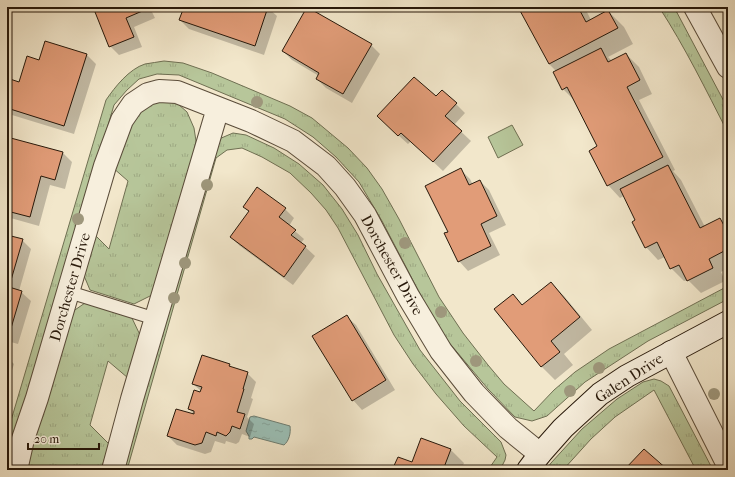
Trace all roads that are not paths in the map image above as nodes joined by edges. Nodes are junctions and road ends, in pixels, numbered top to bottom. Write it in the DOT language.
graph roads {
  1 [pos="696,7"];
  2 [pos="728,67"];
  3 [pos="218,108"];
  4 [pos="69,292"];
  5 [pos="156,318"];
  6 [pos="728,322"];
  7 [pos="671,352"];
  8 [pos="534,462"];
  9 [pos="728,464"];
  10 [pos="16,470"];
  11 [pos="113,470"];
  1 -- 2 [label="street"];
  3 -- 4 [label="street, Dorchester Drive"];
  3 -- 5 [label="street"];
  3 -- 8 [label="street, Dorchester Drive"];
  4 -- 5 [label="lane"];
  4 -- 10 [label="street, Dorchester Drive"];
  5 -- 11 [label="street"];
  6 -- 7 [label="street, Galen Drive"];
  7 -- 8 [label="street, Galen Drive"];
  7 -- 9 [label="street"];
}
